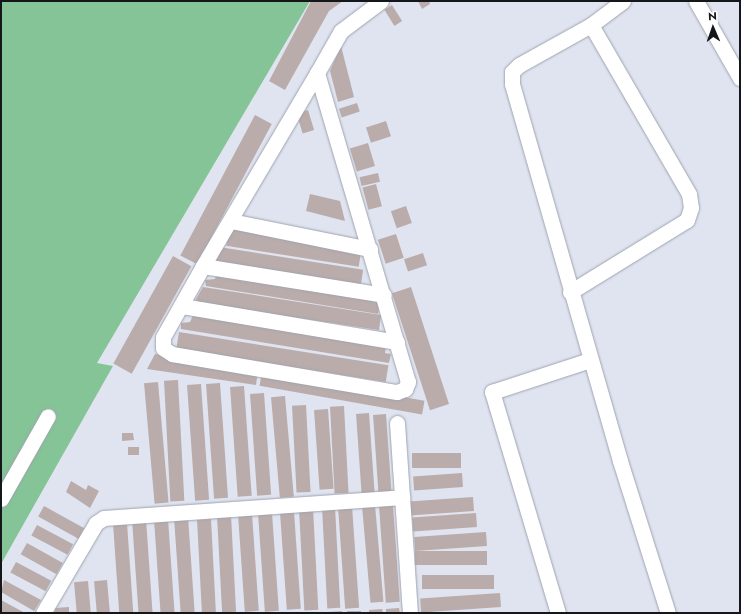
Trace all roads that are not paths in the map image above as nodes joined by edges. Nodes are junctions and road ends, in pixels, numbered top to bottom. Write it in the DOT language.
graph roads {
  1 [pos="381,1"];
  2 [pos="623,1"];
  3 [pos="696,1"];
  4 [pos="591,25"];
  5 [pos="317,73"];
  6 [pos="740,78"];
  7 [pos="231,221"];
  8 [pos="370,249"];
  9 [pos="203,266"];
  10 [pos="570,292"];
  11 [pos="384,295"];
  12 [pos="182,306"];
  13 [pos="398,342"];
  14 [pos="590,360"];
  15 [pos="48,416"];
  16 [pos="397,422"];
  17 [pos="402,497"];
  18 [pos="1,499"];
  19 [pos="43,613"];
  20 [pos="410,613"];
  21 [pos="558,613"];
  22 [pos="668,613"];
  1 -- 5 [label="street"];
  2 -- 4 [label="street"];
  3 -- 6 [label="street"];
  4 -- 10 [label="street"];
  4 -- 10 [label="street"];
  5 -- 7 [label="street"];
  5 -- 8 [label="street"];
  7 -- 8 [label="street"];
  7 -- 9 [label="street"];
  8 -- 11 [label="street"];
  9 -- 11 [label="street"];
  9 -- 12 [label="street"];
  10 -- 14 [label="street"];
  11 -- 13 [label="street"];
  12 -- 13 [label="street"];
  12 -- 13 [label="street"];
  14 -- 21 [label="street"];
  14 -- 22 [label="street"];
  15 -- 18 [label="street"];
  16 -- 17 [label="street"];
  17 -- 19 [label="street"];
  17 -- 20 [label="street"];
}
